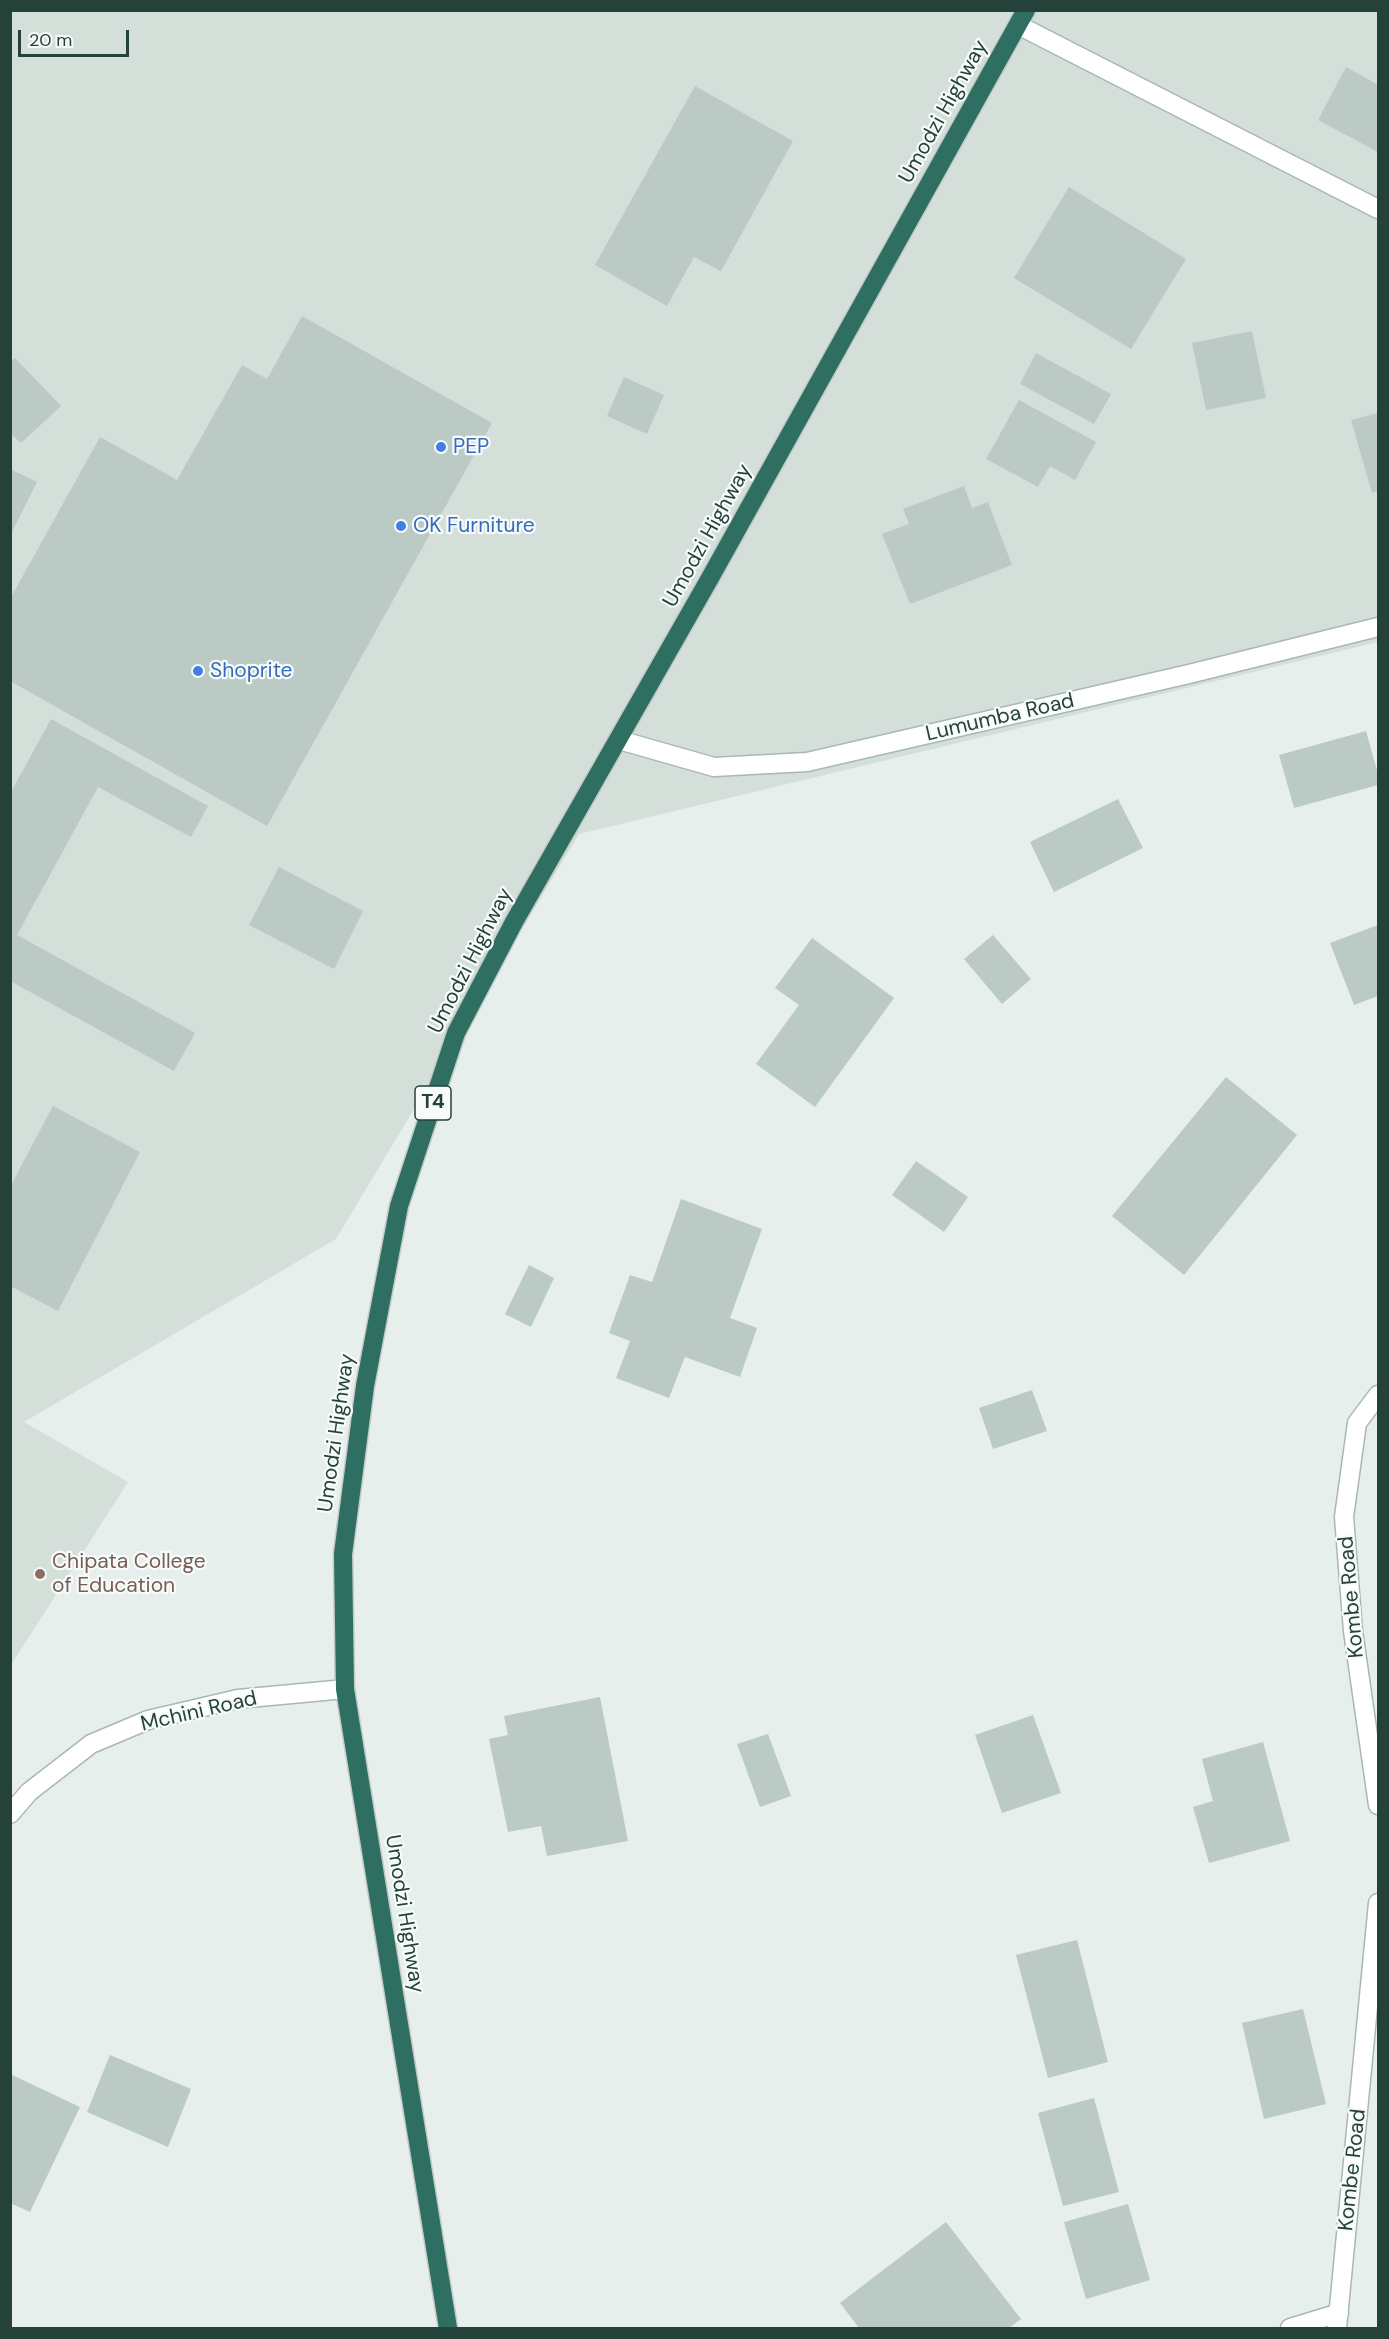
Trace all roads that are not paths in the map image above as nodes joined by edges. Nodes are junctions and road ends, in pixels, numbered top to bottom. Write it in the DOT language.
graph roads {
  1 [pos="1022,18"];
  2 [pos="1378,209"];
  3 [pos="1378,627"];
  4 [pos="619,740"];
  5 [pos="1378,1395"];
  6 [pos="345,1689"];
  7 [pos="1378,1804"];
  8 [pos="10,1814"];
  9 [pos="1378,1903"];
  10 [pos="1338,2321"];
  11 [pos="448,2328"];
  12 [pos="1290,2328"];
  1 -- 2 [label="street"];
  1 -- 4 [label="highway, Umodzi Highway / T4"];
  3 -- 4 [label="street, Lumumba Road"];
  4 -- 6 [label="highway, Umodzi Highway / T4"];
  5 -- 7 [label="street, Kombe Road"];
  6 -- 8 [label="street, Mchini Road"];
  6 -- 11 [label="highway, Umodzi Highway / T4"];
  9 -- 10 [label="street, Kombe Road"];
  10 -- 12 [label="street"];
}
